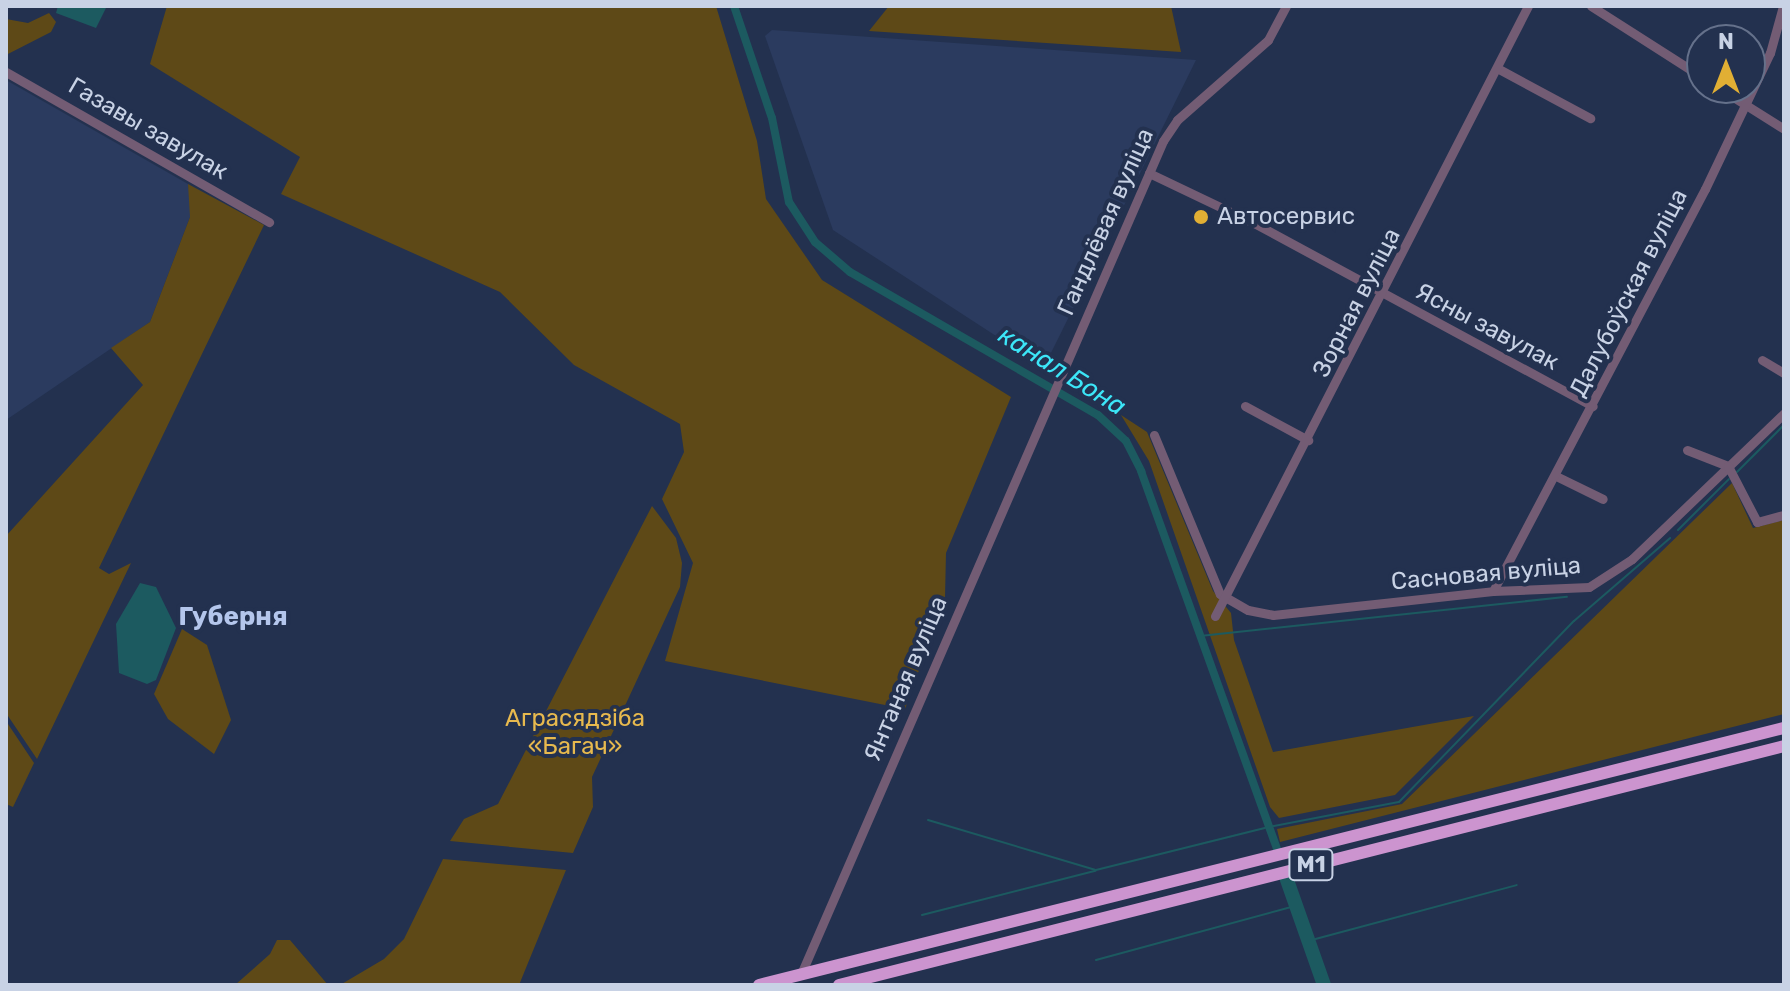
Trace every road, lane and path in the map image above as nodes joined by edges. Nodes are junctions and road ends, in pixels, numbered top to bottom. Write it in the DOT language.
graph roads {
  1 [pos="1286,6"];
  2 [pos="1528,6"];
  3 [pos="1591,6"];
  4 [pos="1783,6"];
  5 [pos="1686,67"];
  6 [pos="1497,68"];
  7 [pos="6,72"];
  8 [pos="1745,105"];
  9 [pos="1590,118"];
  10 [pos="1784,129"];
  11 [pos="1149,173"];
  12 [pos="269,222"];
  13 [pos="1383,294"];
  14 [pos="1762,360"];
  15 [pos="1784,373"];
  16 [pos="1046,400"];
  17 [pos="1245,406"];
  18 [pos="1593,406"];
  19 [pos="1784,413"];
  20 [pos="1154,435"];
  21 [pos="1308,440"];
  22 [pos="1687,450"];
  23 [pos="1728,466"];
  24 [pos="1556,476"];
  25 [pos="1603,499"];
  26 [pos="1784,515"];
  27 [pos="1493,591"];
  28 [pos="1224,598"];
  29 [pos="1215,616"];
  30 [pos="1784,728"];
  31 [pos="1784,746"];
  32 [pos="801,974"];
  33 [pos="759,985"];
  34 [pos="839,985"];
  1 -- 11 [label="street, Гандлёвая вуліца"];
  2 -- 6 [label="street, Зорная вуліца"];
  3 -- 5 [label="street"];
  4 -- 8 [label="street, Далубоўская вуліца"];
  6 -- 9 [label="street"];
  6 -- 13 [label="street, Зорная вуліца"];
  7 -- 12 [label="street, Газавы завулак"];
  8 -- 10 [label="street"];
  8 -- 18 [label="street, Далубоўская вуліца"];
  11 -- 13 [label="street, Ясны завулак"];
  11 -- 16 [label="street, Гандлёвая вуліца"];
  13 -- 18 [label="street, Ясны завулак"];
  13 -- 21 [label="street, Зорная вуліца"];
  14 -- 15 [label="street"];
  16 -- 32 [label="street, Янтаная вуліца"];
  17 -- 21 [label="street"];
  18 -- 24 [label="street, Далубоўская вуліца"];
  19 -- 23 [label="street, Сасновая вуліца"];
  20 -- 28 [label="street"];
  21 -- 28 [label="street, Зорная вуліца"];
  22 -- 23 [label="street"];
  23 -- 26 [label="street"];
  23 -- 27 [label="street, Сасновая вуліца"];
  24 -- 25 [label="street"];
  24 -- 27 [label="street, Далубоўская вуліца"];
  27 -- 28 [label="street, Сасновая вуліца"];
  28 -- 29 [label="street, Зорная вуліца"];
  30 -- 32 [label="highway, М1"];
  31 -- 34 [label="highway, М1"];
  32 -- 33 [label="highway, М1"];
}
